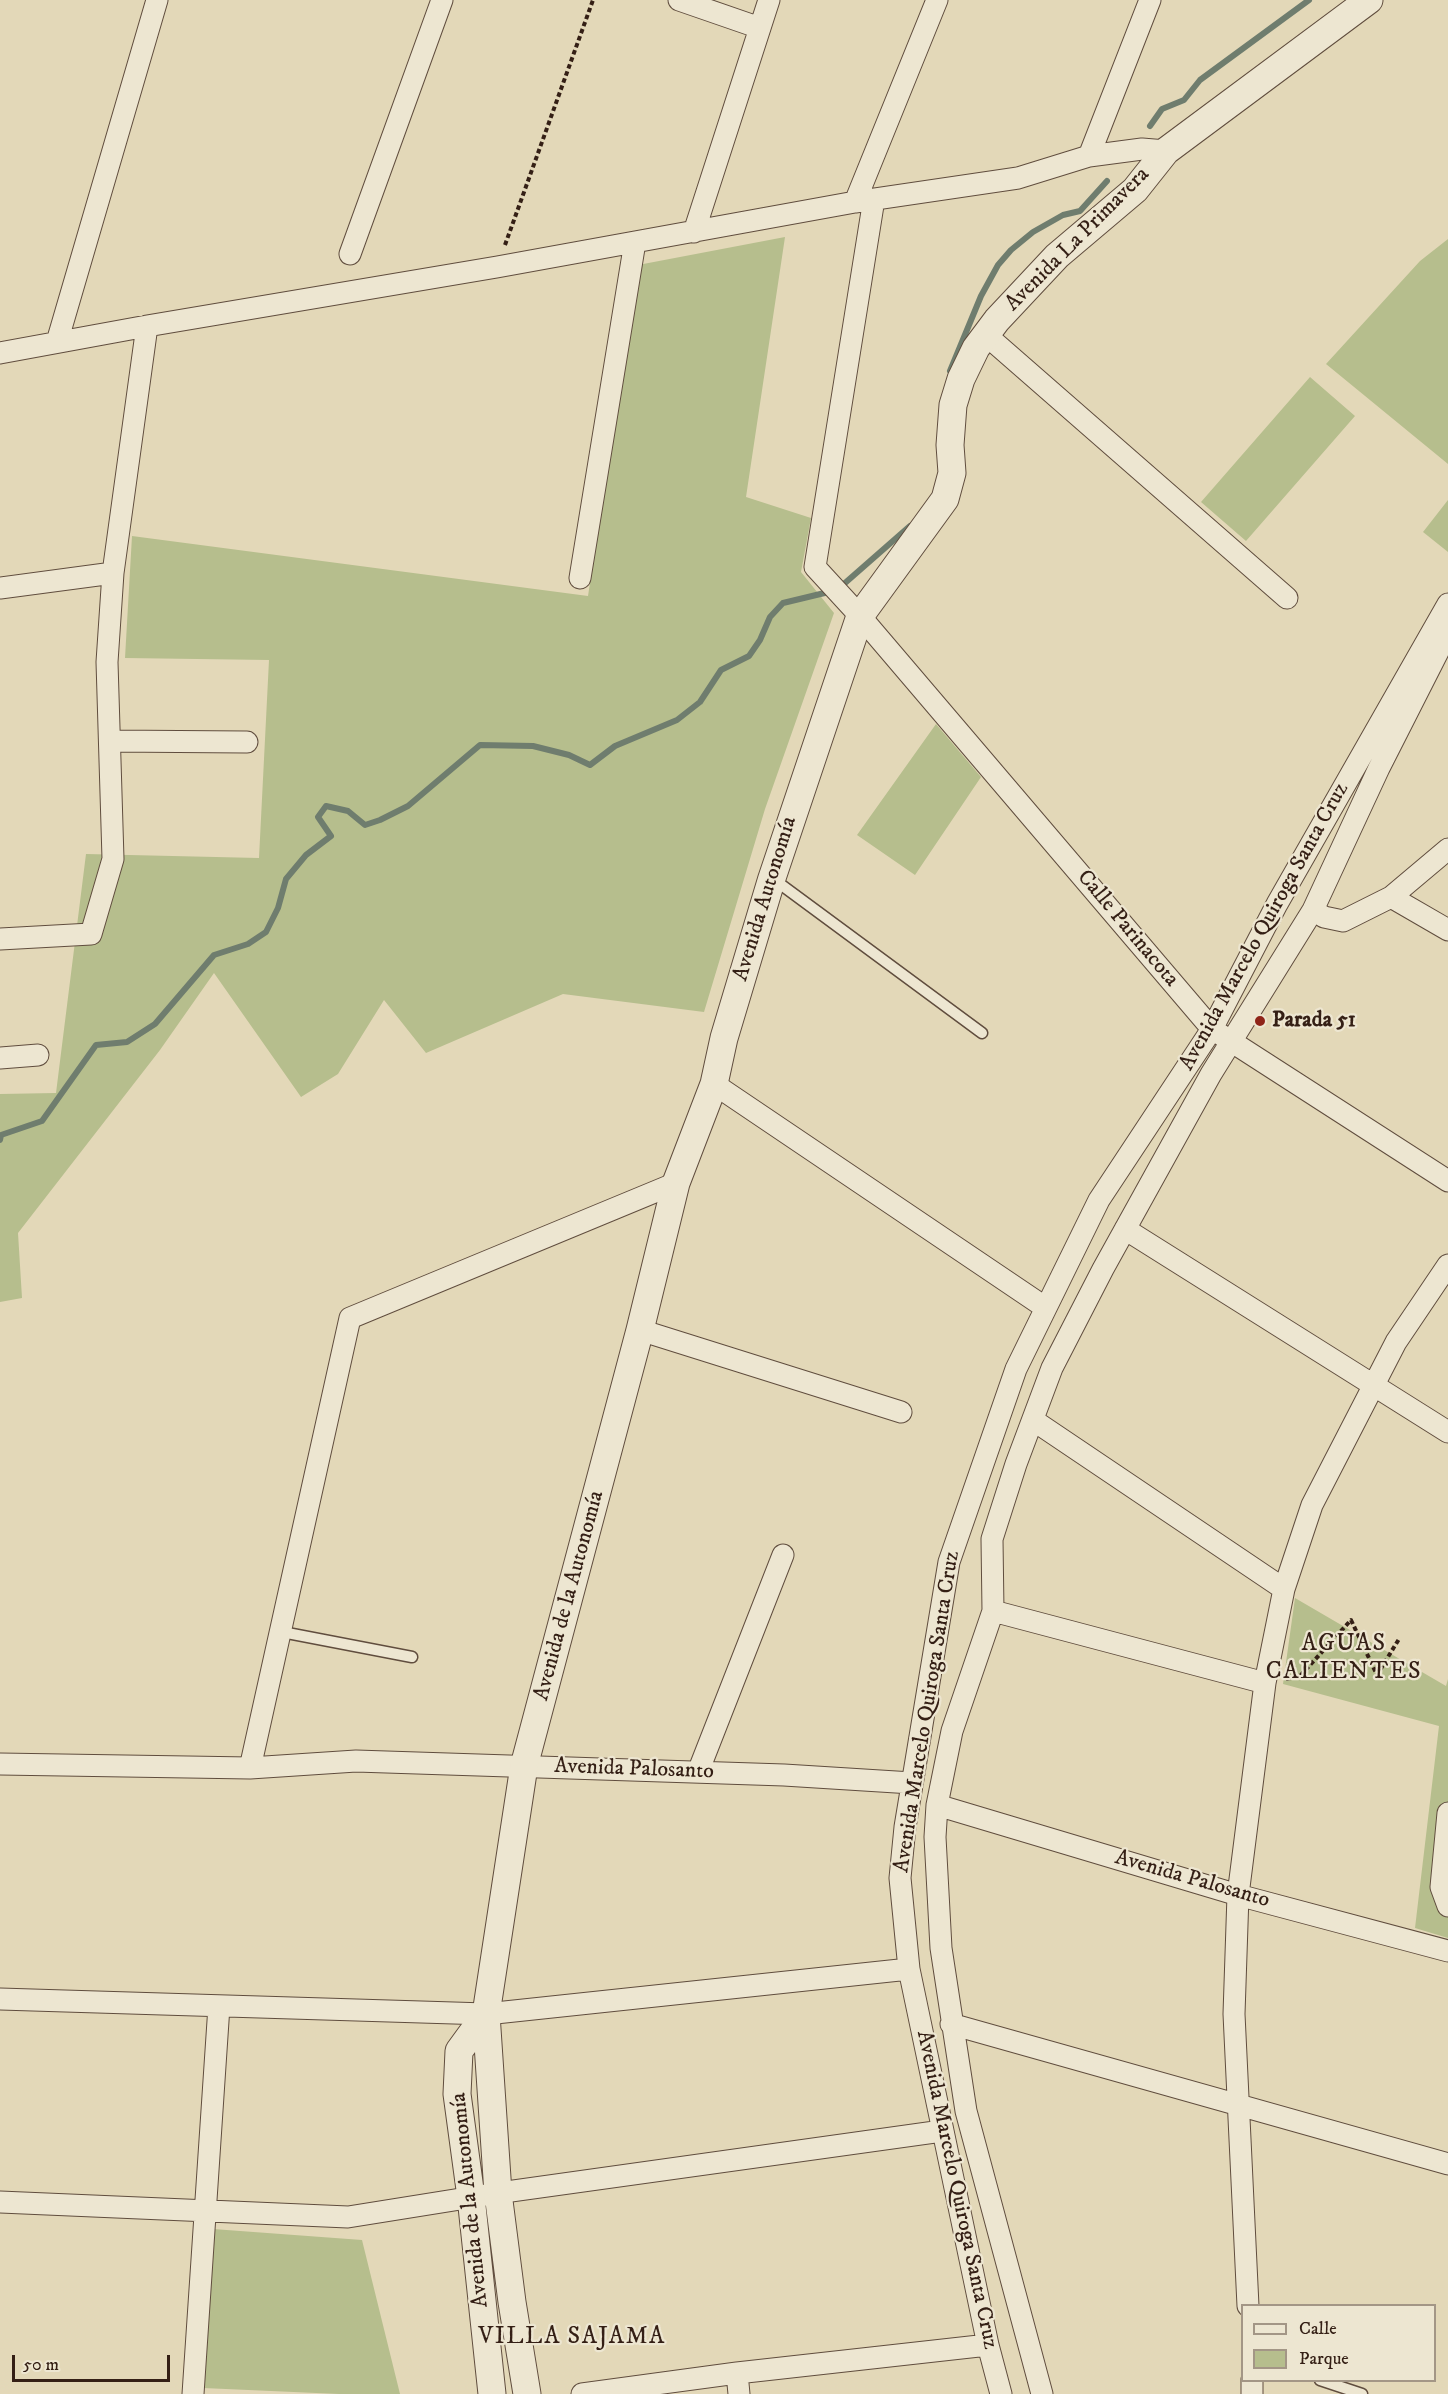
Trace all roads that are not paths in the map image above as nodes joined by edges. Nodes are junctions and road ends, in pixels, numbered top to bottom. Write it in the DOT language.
graph roads {
  1 [pos="157,0"];
  2 [pos="442,0"];
  3 [pos="679,0"];
  4 [pos="769,0"];
  5 [pos="937,0"];
  6 [pos="1150,0"];
  7 [pos="1370,0"];
  8 [pos="760,28"];
  9 [pos="1166,151"];
  10 [pos="1089,156"];
  11 [pos="864,201"];
  12 [pos="694,231"];
  13 [pos="635,242"];
  14 [pos="350,254"];
  15 [pos="147,326"];
  16 [pos="986,335"];
  17 [pos="57,342"];
  18 [pos="0,353"];
  19 [pos="113,573"];
  20 [pos="580,578"];
  21 [pos="0,588"];
  22 [pos="1287,598"];
  23 [pos="1448,604"];
  24 [pos="860,616"];
  25 [pos="1448,632"];
  26 [pos="110,741"];
  27 [pos="247,742"];
  28 [pos="1448,849"];
  29 [pos="772,878"];
  30 [pos="1391,897"];
  31 [pos="1313,910"];
  32 [pos="1448,930"];
  33 [pos="0,939"];
  34 [pos="1212,1029"];
  35 [pos="982,1033"];
  36 [pos="1232,1042"];
  37 [pos="38,1054"];
  38 [pos="0,1058"];
  39 [pos="714,1084"];
  40 [pos="1448,1181"];
  41 [pos="676,1183"];
  42 [pos="1125,1229"];
  43 [pos="1448,1265"];
  44 [pos="1046,1308"];
  45 [pos="640,1330"];
  46 [pos="1375,1386"];
  47 [pos="901,1412"];
  48 [pos="1033,1420"];
  49 [pos="1448,1432"];
  50 [pos="783,1555"];
  51 [pos="1284,1589"];
  52 [pos="993,1611"];
  53 [pos="282,1632"];
  54 [pos="412,1657"];
  55 [pos="1265,1683"];
  56 [pos="0,1764"];
  57 [pos="524,1766"];
  58 [pos="250,1768"];
  59 [pos="698,1772"];
  60 [pos="912,1783"];
  61 [pos="938,1805"];
  62 [pos="1448,1813"];
  63 [pos="1238,1895"];
  64 [pos="1448,1906"];
  65 [pos="1448,1951"];
  66 [pos="909,1969"];
  67 [pos="0,1999"];
  68 [pos="219,2006"];
  69 [pos="486,2014"];
  70 [pos="951,2024"];
  71 [pos="1238,2104"];
  72 [pos="942,2131"];
  73 [pos="1448,2164"];
  74 [pos="498,2193"];
  75 [pos="471,2197"];
  76 [pos="0,2202"];
  77 [pos="206,2211"];
  78 [pos="1248,2304"];
  79 [pos="988,2344"];
  80 [pos="1326,2382"];
  81 [pos="738,2384"];
  82 [pos="193,2394"];
  83 [pos="492,2394"];
  84 [pos="527,2394"];
  85 [pos="582,2394"];
  86 [pos="1001,2394"];
  87 [pos="1041,2394"];
  88 [pos="1362,2394"];
  1 -- 17 [label="street"];
  2 -- 14 [label="street"];
  3 -- 8 [label="street"];
  4 -- 8 [label="street"];
  5 -- 11 [label="street"];
  6 -- 10 [label="street"];
  7 -- 9 [label="street, Avenida La Primavera"];
  8 -- 12 [label="street"];
  9 -- 10 [label="street"];
  9 -- 16 [label="street, Avenida La Primavera"];
  10 -- 11 [label="street"];
  11 -- 12 [label="street"];
  11 -- 24 [label="street, Calle Parinacota"];
  12 -- 13 [label="street"];
  13 -- 15 [label="street"];
  13 -- 20 [label="street"];
  15 -- 17 [label="street"];
  15 -- 19 [label="street"];
  16 -- 22 [label="street"];
  16 -- 24 [label="street, Avenida La Primavera"];
  17 -- 18 [label="street"];
  19 -- 21 [label="street"];
  19 -- 26 [label="street"];
  23 -- 34 [label="street, Avenida Marcelo Quiroga Santa Cruz"];
  24 -- 29 [label="street, Avenida Autonomía"];
  24 -- 34 [label="street, Calle Parinacota"];
  25 -- 31 [label="street, Avenida Marcelo Quiroga Santa Cruz"];
  26 -- 27 [label="street"];
  26 -- 33 [label="street"];
  28 -- 30 [label="street"];
  29 -- 35 [label="lane"];
  29 -- 39 [label="street, Avenida Autonomía"];
  30 -- 31 [label="street"];
  30 -- 32 [label="street"];
  31 -- 36 [label="street, Avenida Marcelo Quiroga Santa Cruz"];
  34 -- 36 [label="street, Calle Parinacota"];
  34 -- 44 [label="street, Avenida Marcelo Quiroga Santa Cruz"];
  36 -- 40 [label="street, Calle Parinacota"];
  36 -- 42 [label="street, Avenida Marcelo Quiroga Santa Cruz"];
  37 -- 38 [label="street"];
  39 -- 41 [label="street, Avenida Autonomía"];
  39 -- 44 [label="street"];
  41 -- 45 [label="street, Avenida de la Autonomía"];
  41 -- 53 [label="street"];
  42 -- 46 [label="street"];
  42 -- 48 [label="street, Avenida Marcelo Quiroga Santa Cruz"];
  43 -- 46 [label="street"];
  44 -- 60 [label="street, Avenida Marcelo Quiroga Santa Cruz"];
  45 -- 47 [label="street"];
  45 -- 57 [label="street, Avenida de la Autonomía"];
  46 -- 49 [label="street"];
  46 -- 51 [label="street"];
  48 -- 51 [label="street"];
  48 -- 52 [label="street, Avenida Marcelo Quiroga Santa Cruz"];
  50 -- 59 [label="street"];
  51 -- 55 [label="street"];
  52 -- 55 [label="street"];
  52 -- 61 [label="street, Avenida Marcelo Quiroga Santa Cruz"];
  53 -- 54 [label="lane"];
  53 -- 58 [label="street"];
  55 -- 63 [label="street"];
  56 -- 58 [label="street, Avenida Palosanto"];
  57 -- 58 [label="street, Avenida Palosanto"];
  57 -- 59 [label="street, Avenida Palosanto"];
  57 -- 69 [label="street, Avenida de la Autonomía"];
  59 -- 60 [label="street, Avenida Palosanto"];
  60 -- 66 [label="street, Avenida Marcelo Quiroga Santa Cruz"];
  61 -- 63 [label="street, Avenida Palosanto"];
  61 -- 70 [label="street, Avenida Marcelo Quiroga Santa Cruz"];
  62 -- 64 [label="street"];
  63 -- 65 [label="street, Avenida Palosanto"];
  63 -- 71 [label="street"];
  66 -- 69 [label="street"];
  66 -- 72 [label="street, Avenida Marcelo Quiroga Santa Cruz"];
  67 -- 68 [label="street"];
  68 -- 69 [label="street"];
  68 -- 77 [label="street"];
  69 -- 74 [label="street, Avenida de la Autonomía"];
  69 -- 75 [label="street, Avenida de la Autonomía"];
  70 -- 71 [label="street"];
  70 -- 87 [label="street, Avenida Marcelo Quiroga Santa Cruz"];
  71 -- 73 [label="street"];
  71 -- 78 [label="street"];
  72 -- 74 [label="street"];
  72 -- 79 [label="street, Avenida Marcelo Quiroga Santa Cruz"];
  74 -- 75 [label="street"];
  74 -- 84 [label="street, Avenida de la Autonomía"];
  75 -- 77 [label="street"];
  75 -- 83 [label="street, Avenida de la Autonomía"];
  76 -- 77 [label="street"];
  77 -- 82 [label="street"];
  79 -- 81 [label="street"];
  79 -- 86 [label="street, Avenida Marcelo Quiroga Santa Cruz"];
  80 -- 88 [label="lane"];
  81 -- 85 [label="street"];
}
